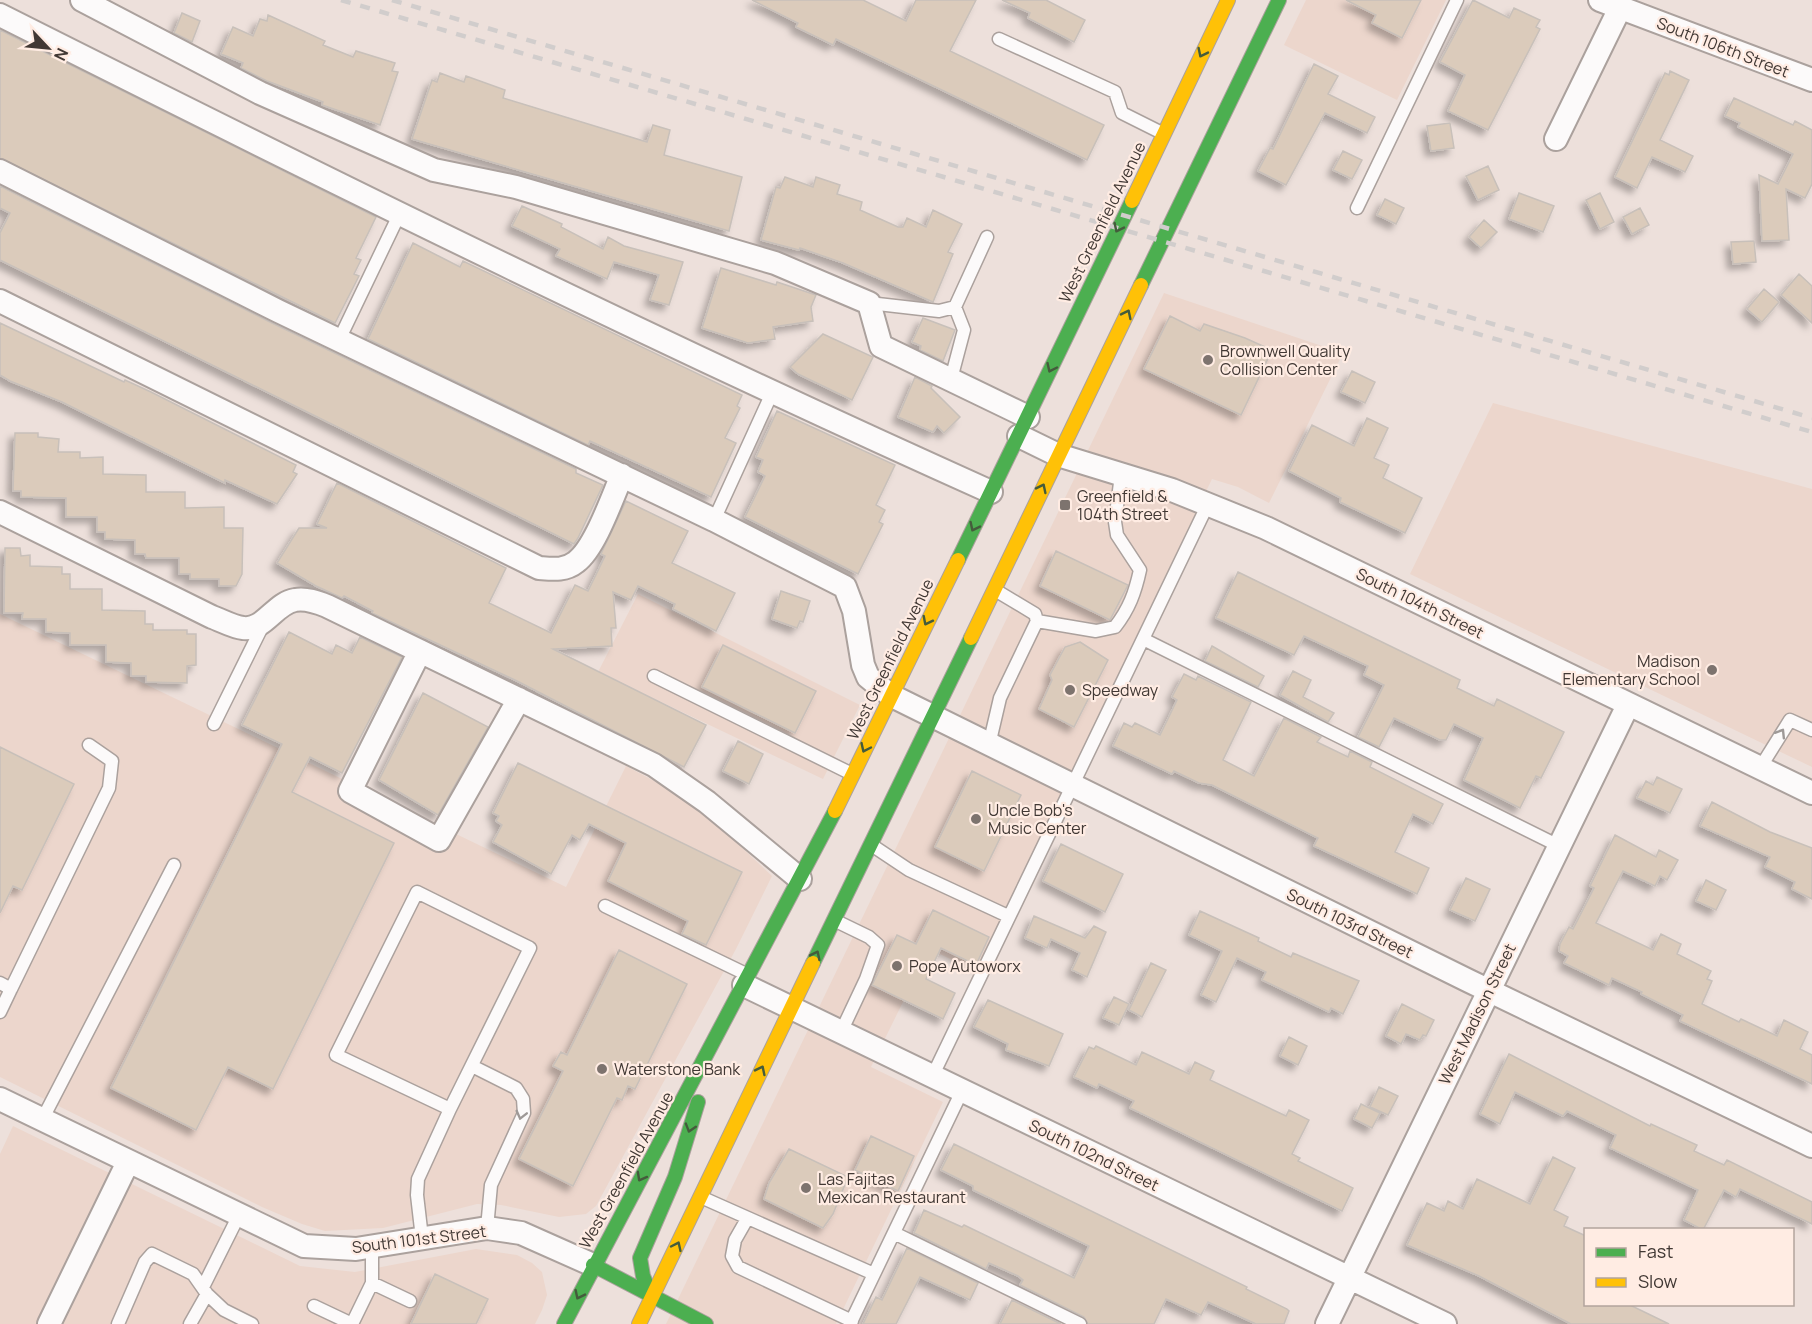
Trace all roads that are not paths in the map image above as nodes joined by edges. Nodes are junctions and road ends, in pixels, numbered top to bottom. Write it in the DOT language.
graph roads {
  1 [pos="82,0"];
  2 [pos="1228,0"];
  3 [pos="1279,0"];
  4 [pos="1457,0"];
  5 [pos="1610,4"];
  6 [pos="0,15"];
  7 [pos="999,39"];
  8 [pos="1812,80"];
  9 [pos="1163,133"];
  10 [pos="1556,139"];
  11 [pos="0,171"];
  12 [pos="1357,208"];
  13 [pos="399,215"];
  14 [pos="987,237"];
  15 [pos="0,300"];
  16 [pos="869,303"];
  17 [pos="955,307"];
  18 [pos="339,340"];
  19 [pos="951,379"];
  20 [pos="772,393"];
  21 [pos="1023,427"];
  22 [pos="1058,455"];
  23 [pos="622,475"];
  24 [pos="1121,475"];
  25 [pos="991,492"];
  26 [pos="1208,504"];
  27 [pos="0,512"];
  28 [pos="714,520"];
  29 [pos="994,589"];
  30 [pos="1037,621"];
  31 [pos="264,622"];
  32 [pos="1143,639"];
  33 [pos="420,651"];
  34 [pos="654,676"];
  35 [pos="890,696"];
  36 [pos="519,699"];
  37 [pos="1628,705"];
  38 [pos="932,717"];
  39 [pos="214,724"];
  40 [pos="1812,730"];
  41 [pos="88,745"];
  42 [pos="989,746"];
  43 [pos="1760,768"];
  44 [pos="853,774"];
  45 [pos="1071,786"];
  46 [pos="1812,793"];
  47 [pos="869,844"];
  48 [pos="1560,846"];
  49 [pos="174,865"];
  50 [pos="800,879"];
  51 [pos="605,906"];
  52 [pos="1008,916"];
  53 [pos="833,919"];
  54 [pos="747,980"];
  55 [pos="6,986"];
  56 [pos="1489,991"];
  57 [pos="791,1007"];
  58 [pos="0,1012"];
  59 [pos="841,1032"];
  60 [pos="472,1066"];
  61 [pos="699,1071"];
  62 [pos="932,1077"];
  63 [pos="962,1091"];
  64 [pos="0,1099"];
  65 [pos="450,1108"];
  66 [pos="42,1120"];
  67 [pos="1812,1146"];
  68 [pos="128,1162"];
  69 [pos="700,1196"];
  70 [pos="239,1215"];
  71 [pos="747,1218"];
  72 [pos="487,1228"];
  73 [pos="894,1233"];
  74 [pos="422,1238"];
  75 [pos="372,1247"];
  76 [pos="593,1265"];
  77 [pos="874,1274"];
  78 [pos="1349,1278"];
  79 [pos="372,1283"];
  80 [pos="205,1290"];
  81 [pos="652,1298"];
  82 [pos="410,1301"];
  83 [pos="314,1306"];
  84 [pos="851,1323"];
  85 [pos="49,1324"];
  86 [pos="118,1324"];
  87 [pos="190,1324"];
  88 [pos="252,1324"];
  89 [pos="353,1324"];
  90 [pos="564,1324"];
  91 [pos="639,1324"];
  92 [pos="706,1324"];
  93 [pos="1080,1324"];
  94 [pos="1327,1324"];
  95 [pos="1444,1324"];
  1 -- 16 [label="street"];
  2 -- 9 [label="main road, West Greenfield Avenue, one-way"];
  22 -- 3 [label="main road, one-way"];
  4 -- 12 [label="lane"];
  5 -- 8 [label="street, South 106th Street"];
  5 -- 10 [label="street"];
  6 -- 13 [label="street"];
  7 -- 9 [label="lane"];
  9 -- 21 [label="main road, West Greenfield Avenue, one-way"];
  11 -- 18 [label="street, South 103rd Street"];
  13 -- 18 [label="lane"];
  13 -- 20 [label="street"];
  14 -- 17 [label="lane"];
  15 -- 23 [label="street"];
  16 -- 17 [label="lane"];
  16 -- 19 [label="street, South 104th Street"];
  17 -- 19 [label="lane"];
  18 -- 23 [label="street, South 103rd Street"];
  19 -- 21 [label="street, South 104th Street"];
  20 -- 25 [label="street"];
  20 -- 28 [label="lane"];
  21 -- 22 [label="street, South 104th Street"];
  21 -- 25 [label="main road, West Greenfield Avenue"];
  22 -- 24 [label="street, South 104th Street"];
  29 -- 22 [label="main road, one-way"];
  23 -- 28 [label="street, South 103rd Street"];
  24 -- 26 [label="street, South 104th Street"];
  24 -- 30 [label="lane"];
  25 -- 35 [label="main road, West Greenfield Avenue, one-way"];
  26 -- 32 [label="lane"];
  26 -- 37 [label="street, South 104th Street"];
  27 -- 31 [label="street"];
  28 -- 35 [label="street, South 103rd Street"];
  29 -- 30 [label="lane"];
  29 -- 38 [label="main road"];
  30 -- 42 [label="lane"];
  31 -- 33 [label="street"];
  31 -- 39 [label="lane"];
  32 -- 45 [label="lane"];
  32 -- 48 [label="lane"];
  33 -- 36 [label="street"];
  33 -- 36 [label="street"];
  34 -- 44 [label="lane"];
  35 -- 38 [label="street, South 103rd Street"];
  35 -- 44 [label="main road, West Greenfield Avenue, one-way"];
  36 -- 50 [label="street"];
  37 -- 43 [label="street, South 104th Street"];
  37 -- 48 [label="street, West Madison Street"];
  38 -- 42 [label="street, South 103rd Street"];
  38 -- 47 [label="main road"];
  43 -- 40 [label="lane, one-way"];
  41 -- 55 [label="lane"];
  42 -- 45 [label="street, South 103rd Street"];
  43 -- 46 [label="street, South 104th Street"];
  44 -- 50 [label="main road, West Greenfield Avenue"];
  45 -- 52 [label="lane"];
  45 -- 56 [label="street, South 103rd Street"];
  47 -- 52 [label="lane"];
  47 -- 53 [label="main road"];
  48 -- 56 [label="street, West Madison Street"];
  49 -- 66 [label="lane"];
  50 -- 54 [label="main road, West Greenfield Avenue"];
  51 -- 54 [label="lane"];
  52 -- 62 [label="lane"];
  57 -- 53 [label="main road, one-way"];
  53 -- 59 [label="lane"];
  54 -- 57 [label="street, South 102nd Street"];
  54 -- 61 [label="main road, West Greenfield Avenue"];
  55 -- 58 [label="lane"];
  56 -- 67 [label="street, South 103rd Street"];
  56 -- 78 [label="street, West Madison Street"];
  57 -- 59 [label="street, South 102nd Street"];
  69 -- 57 [label="main road, one-way"];
  59 -- 62 [label="street, South 102nd Street"];
  60 -- 65 [label="lane"];
  60 -- 65 [label="lane"];
  60 -- 72 [label="lane, one-way"];
  61 -- 76 [label="main road, West Greenfield Avenue, one-way"];
  61 -- 81 [label="main road, one-way"];
  62 -- 63 [label="street, South 102nd Street"];
  63 -- 73 [label="lane"];
  63 -- 78 [label="street, South 102nd Street"];
  64 -- 66 [label="street, South 101st Street"];
  65 -- 74 [label="lane"];
  66 -- 68 [label="street, South 101st Street"];
  68 -- 70 [label="street, South 101st Street"];
  68 -- 85 [label="street"];
  69 -- 71 [label="lane"];
  81 -- 69 [label="main road, one-way"];
  70 -- 75 [label="street, South 101st Street"];
  70 -- 80 [label="lane"];
  71 -- 77 [label="lane"];
  71 -- 84 [label="lane"];
  72 -- 74 [label="street, South 101st Street"];
  72 -- 76 [label="street, South 101st Street"];
  73 -- 77 [label="lane"];
  73 -- 93 [label="lane"];
  74 -- 75 [label="street, South 101st Street"];
  75 -- 79 [label="lane"];
  76 -- 81 [label="main road, South 101st Street"];
  76 -- 90 [label="main road, West Greenfield Avenue, one-way"];
  77 -- 84 [label="lane"];
  78 -- 94 [label="street, West Madison Street"];
  78 -- 95 [label="street, South 102nd Street"];
  79 -- 82 [label="lane"];
  79 -- 89 [label="lane"];
  80 -- 86 [label="lane"];
  80 -- 87 [label="lane"];
  80 -- 88 [label="lane"];
  81 -- 91 [label="main road"];
  81 -- 92 [label="main road, South 101st Street"];
  83 -- 89 [label="lane"];
}
